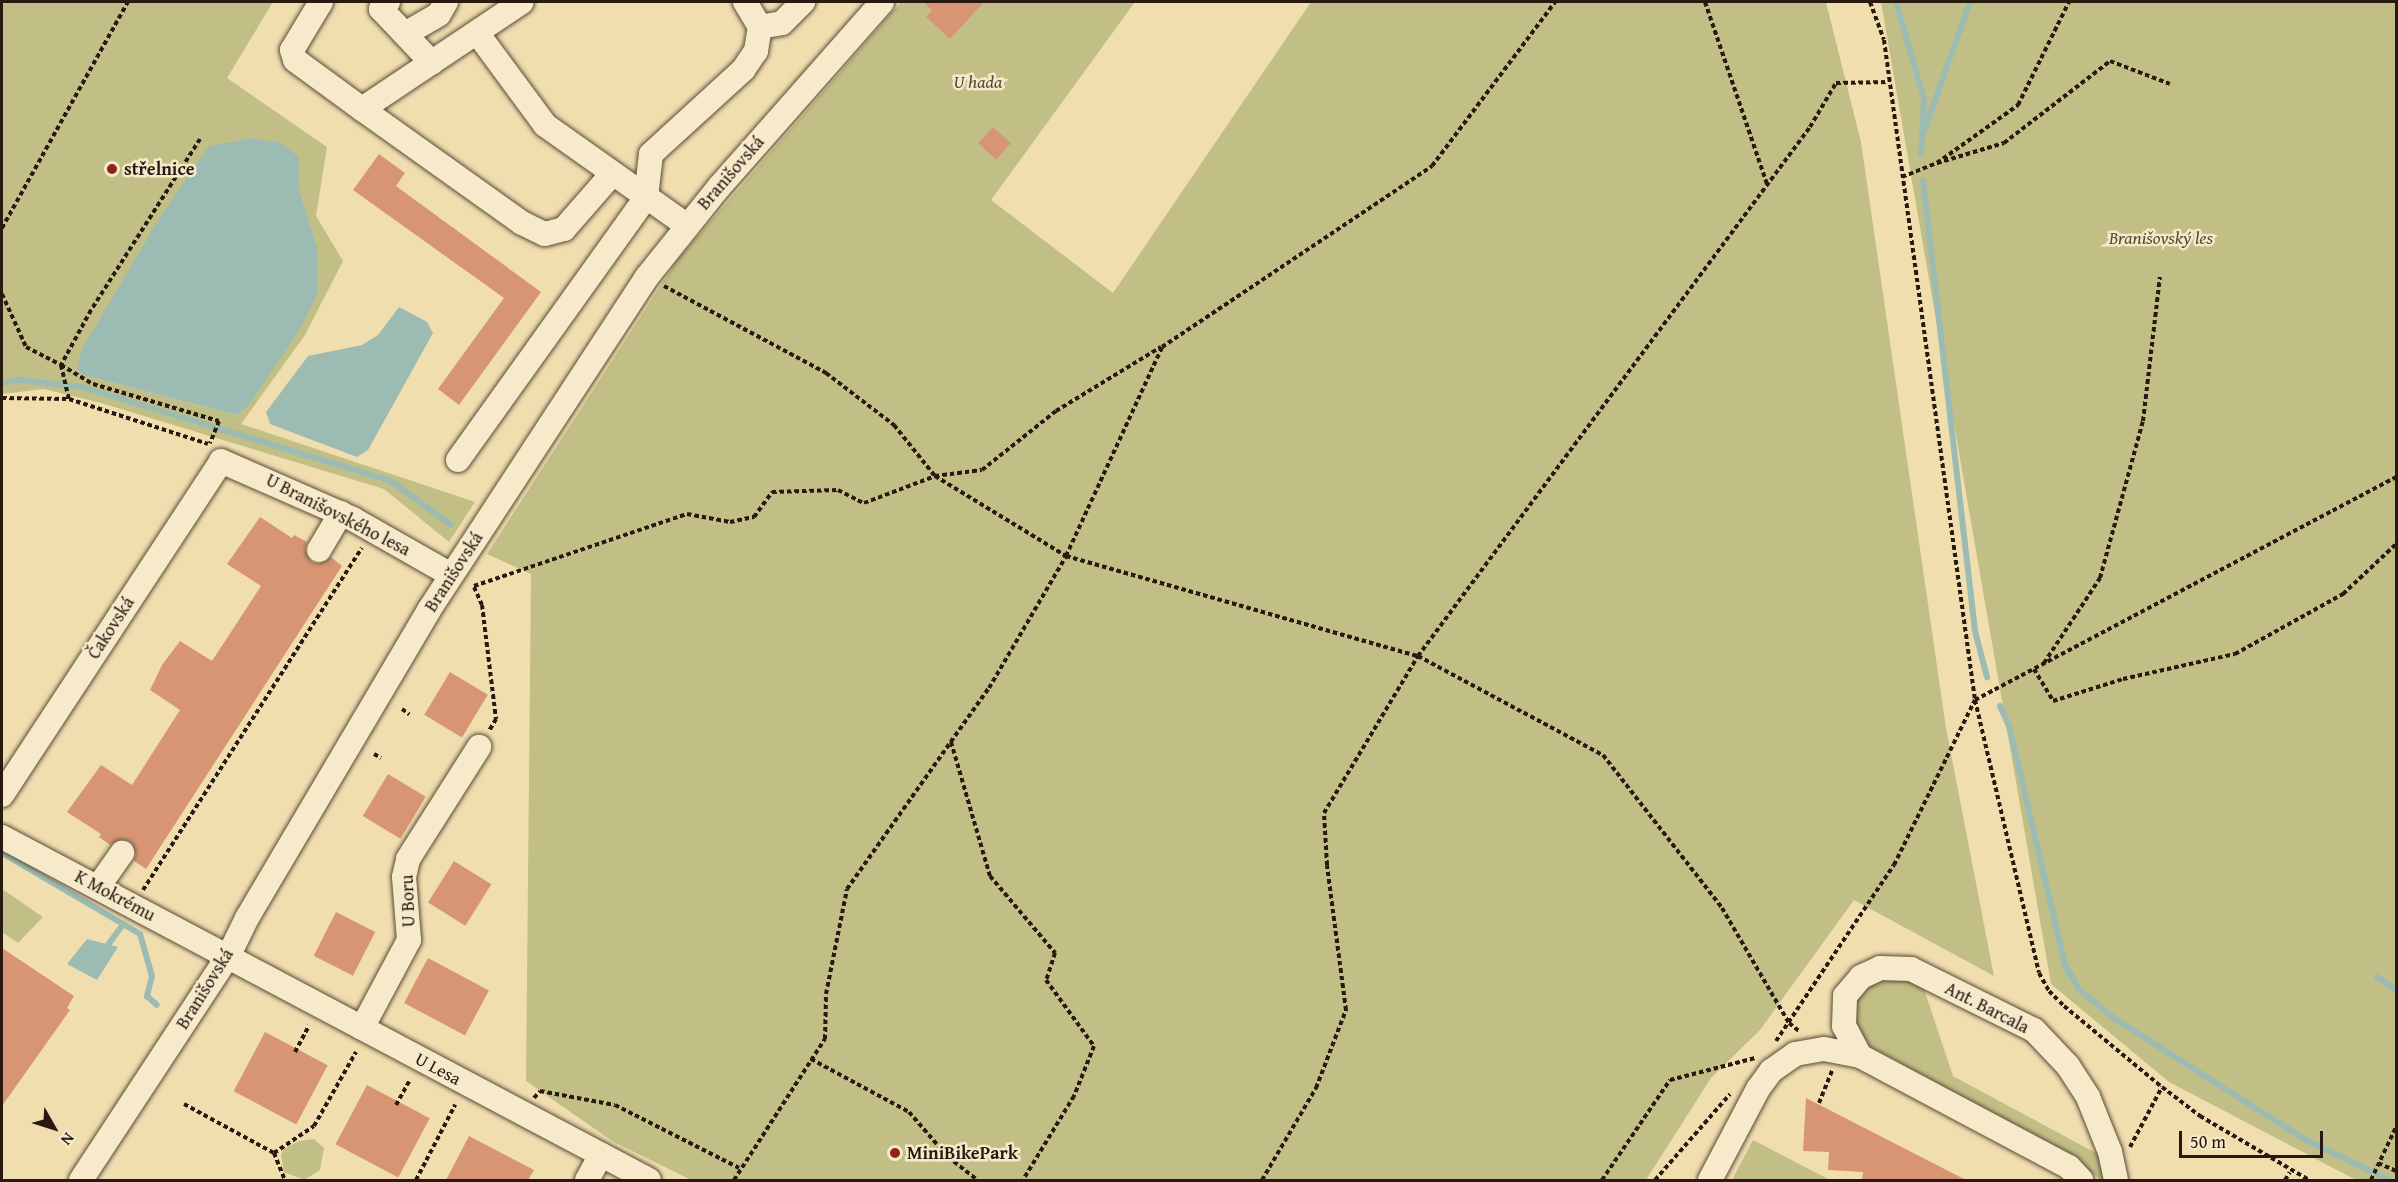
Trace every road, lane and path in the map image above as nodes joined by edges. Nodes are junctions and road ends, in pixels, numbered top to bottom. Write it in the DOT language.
graph roads {
  1 [pos="128,2"];
  2 [pos="321,2"];
  3 [pos="388,2"];
  4 [pos="446,2"];
  5 [pos="522,2"];
  6 [pos="745,2"];
  7 [pos="803,2"];
  8 [pos="882,2"];
  9 [pos="1555,2"];
  10 [pos="1705,2"];
  11 [pos="1870,2"];
  12 [pos="2069,2"];
  13 [pos="759,27"];
  14 [pos="405,34"];
  15 [pos="478,34"];
  16 [pos="432,63"];
  17 [pos="1890,82"];
  18 [pos="2170,84"];
  19 [pos="363,109"];
  20 [pos="200,139"];
  21 [pos="1937,163"];
  22 [pos="612,174"];
  23 [pos="1902,177"];
  24 [pos="1767,184"];
  25 [pos="646,197"];
  26 [pos="687,225"];
  27 [pos="2,228"];
  28 [pos="647,277"];
  29 [pos="2160,277"];
  30 [pos="2,294"];
  31 [pos="1162,347"];
  32 [pos="61,365"];
  33 [pos="2,398"];
  34 [pos="69,399"];
  35 [pos="215,453"];
  36 [pos="458,460"];
  37 [pos="935,476"];
  38 [pos="2397,477"];
  39 [pos="341,513"];
  40 [pos="374,529"];
  41 [pos="2397,544"];
  42 [pos="319,550"];
  43 [pos="1066,556"];
  44 [pos="451,575"];
  45 [pos="1418,656"];
  46 [pos="2044,663"];
  47 [pos="2034,669"];
  48 [pos="1975,700"];
  49 [pos="402,709"];
  50 [pos="409,714"];
  51 [pos="951,742"];
  52 [pos="479,747"];
  53 [pos="374,754"];
  54 [pos="381,758"];
  55 [pos="2,795"];
  56 [pos="2,837"];
  57 [pos="122,853"];
  58 [pos="98,887"];
  59 [pos="134,906"];
  60 [pos="229,955"];
  61 [pos="1789,1023"];
  62 [pos="309,1026"];
  63 [pos="362,1028"];
  64 [pos="1770,1047"];
  65 [pos="295,1052"];
  66 [pos="356,1052"];
  67 [pos="1860,1056"];
  68 [pos="812,1059"];
  69 [pos="1757,1064"];
  70 [pos="410,1080"];
  71 [pos="2162,1087"];
  72 [pos="1734,1089"];
  73 [pos="183,1104"];
  74 [pos="396,1105"];
  75 [pos="455,1105"];
  76 [pos="522,1113"];
  77 [pos="2397,1127"];
  78 [pos="274,1153"];
  79 [pos="601,1155"];
  80 [pos="2126,1156"];
  81 [pos="2378,1163"];
  82 [pos="739,1168"];
  83 [pos="2397,1171"];
  84 [pos="2290,1172"];
  85 [pos="81,1180"];
  86 [pos="285,1180"];
  87 [pos="416,1180"];
  88 [pos="587,1180"];
  89 [pos="649,1180"];
  90 [pos="734,1180"];
  91 [pos="977,1180"];
  92 [pos="1023,1180"];
  93 [pos="1262,1180"];
  94 [pos="1602,1180"];
  95 [pos="1655,1180"];
  96 [pos="1710,1180"];
  97 [pos="2081,1180"];
  98 [pos="2116,1180"];
  99 [pos="2286,1180"];
  100 [pos="2309,1180"];
  101 [pos="2371,1180"];
  1 -- 27 [label="path"];
  2 -- 19 [label="street"];
  3 -- 14 [label="street"];
  4 -- 14 [label="street"];
  5 -- 15 [label="street"];
  6 -- 13 [label="street"];
  7 -- 13 [label="street"];
  8 -- 26 [label="street, Branišovská"];
  9 -- 31 [label="path"];
  10 -- 24 [label="path"];
  11 -- 17 [label="path"];
  12 -- 21 [label="path"];
  13 -- 25 [label="street"];
  14 -- 16 [label="street"];
  15 -- 16 [label="street"];
  15 -- 22 [label="street"];
  16 -- 19 [label="street"];
  17 -- 23 [label="path"];
  17 -- 24 [label="path"];
  18 -- 21 [label="path"];
  19 -- 22 [label="street"];
  20 -- 32 [label="path"];
  21 -- 23 [label="path"];
  22 -- 25 [label="street"];
  23 -- 48 [label="path"];
  24 -- 45 [label="path"];
  25 -- 26 [label="street"];
  25 -- 36 [label="street"];
  26 -- 28 [label="street, Branišovská"];
  28 -- 37 [label="path"];
  28 -- 44 [label="street, Branišovská"];
  29 -- 46 [label="path"];
  30 -- 32 [label="path"];
  31 -- 37 [label="path"];
  31 -- 43 [label="path"];
  32 -- 34 [label="path"];
  32 -- 35 [label="path"];
  33 -- 34 [label="path"];
  34 -- 35 [label="path"];
  35 -- 39 [label="street, U Branišovského lesa"];
  35 -- 55 [label="street, Čakovská"];
  37 -- 43 [label="path"];
  37 -- 52 [label="path"];
  38 -- 46 [label="path"];
  39 -- 40 [label="street, U Branišovského lesa"];
  39 -- 42 [label="street"];
  40 -- 44 [label="street, U Branišovského lesa"];
  40 -- 59 [label="path"];
  41 -- 47 [label="path"];
  43 -- 45 [label="path"];
  43 -- 51 [label="path"];
  44 -- 60 [label="street, Branišovská"];
  45 -- 61 [label="path"];
  45 -- 93 [label="path"];
  46 -- 47 [label="path"];
  47 -- 48 [label="path"];
  48 -- 61 [label="path"];
  48 -- 71 [label="path"];
  49 -- 50 [label="path"];
  51 -- 68 [label="path"];
  51 -- 92 [label="path"];
  52 -- 63 [label="street, U Boru"];
  53 -- 54 [label="path"];
  56 -- 58 [label="street, K Mokrému"];
  57 -- 58 [label="street"];
  58 -- 59 [label="street, K Mokrému"];
  59 -- 60 [label="street, K Mokrému"];
  60 -- 63 [label="street, U Lesa"];
  60 -- 85 [label="street, Branišovská"];
  61 -- 64 [label="path"];
  62 -- 65 [label="path"];
  63 -- 76 [label="street, U Lesa"];
  66 -- 78 [label="path"];
  67 -- 96 [label="street"];
  67 -- 97 [label="street"];
  67 -- 98 [label="street, Ant. Barcala"];
  68 -- 82 [label="path"];
  68 -- 91 [label="path"];
  69 -- 94 [label="path"];
  70 -- 74 [label="path"];
  71 -- 80 [label="path"];
  71 -- 84 [label="path"];
  72 -- 95 [label="path"];
  73 -- 78 [label="path"];
  75 -- 87 [label="path"];
  76 -- 79 [label="street, U Lesa"];
  76 -- 82 [label="path"];
  77 -- 81 [label="path"];
  78 -- 86 [label="path"];
  79 -- 88 [label="street"];
  79 -- 89 [label="street, U Lesa"];
  81 -- 83 [label="path"];
  81 -- 101 [label="path"];
  82 -- 90 [label="path"];
  84 -- 99 [label="path"];
  84 -- 100 [label="path"];
}
